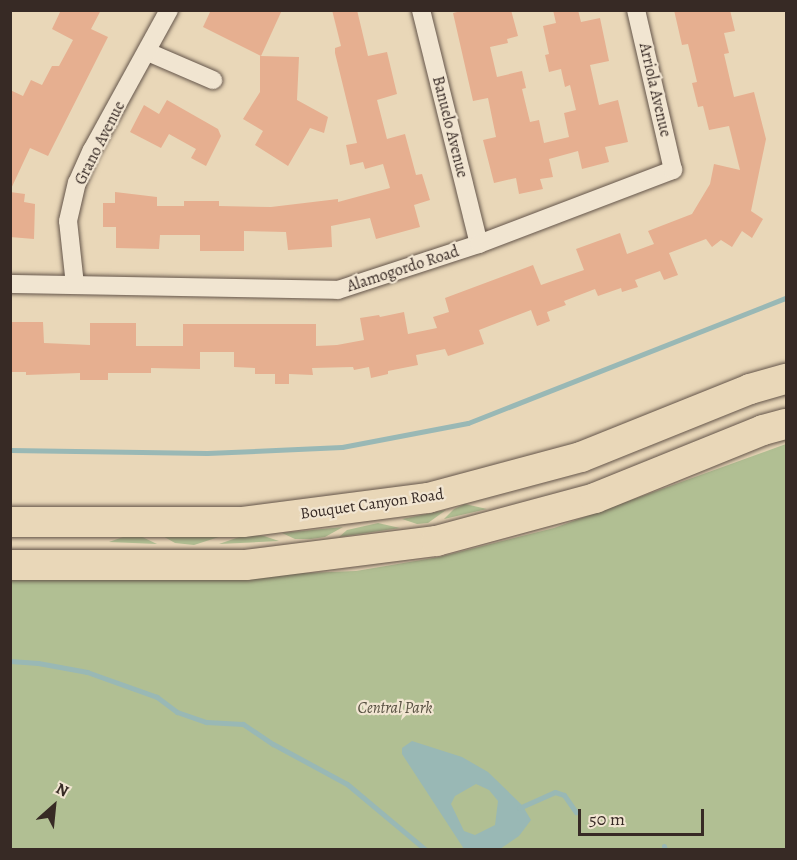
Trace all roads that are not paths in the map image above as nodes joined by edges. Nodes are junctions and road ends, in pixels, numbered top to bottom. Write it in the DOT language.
graph roads {
  1 [pos="169,10"];
  2 [pos="421,10"];
  3 [pos="636,10"];
  4 [pos="148,52"];
  5 [pos="213,80"];
  6 [pos="674,170"];
  7 [pos="479,244"];
  8 [pos="10,284"];
  9 [pos="75,285"];
  10 [pos="786,379"];
  11 [pos="786,424"];
  12 [pos="10,522"];
  13 [pos="10,565"];
  1 -- 4 [label="street, Grano Avenue"];
  2 -- 7 [label="street, Banuelo Avenue"];
  3 -- 6 [label="street, Arriola Avenue"];
  4 -- 5 [label="street"];
  4 -- 9 [label="street, Grano Avenue"];
  6 -- 7 [label="street, Alamogordo Road"];
  7 -- 9 [label="street, Alamogordo Road"];
  8 -- 9 [label="street, Alamogordo Road"];
  10 -- 12 [label="main road, Bouquet Canyon Road"];
  11 -- 13 [label="main road"];
}
